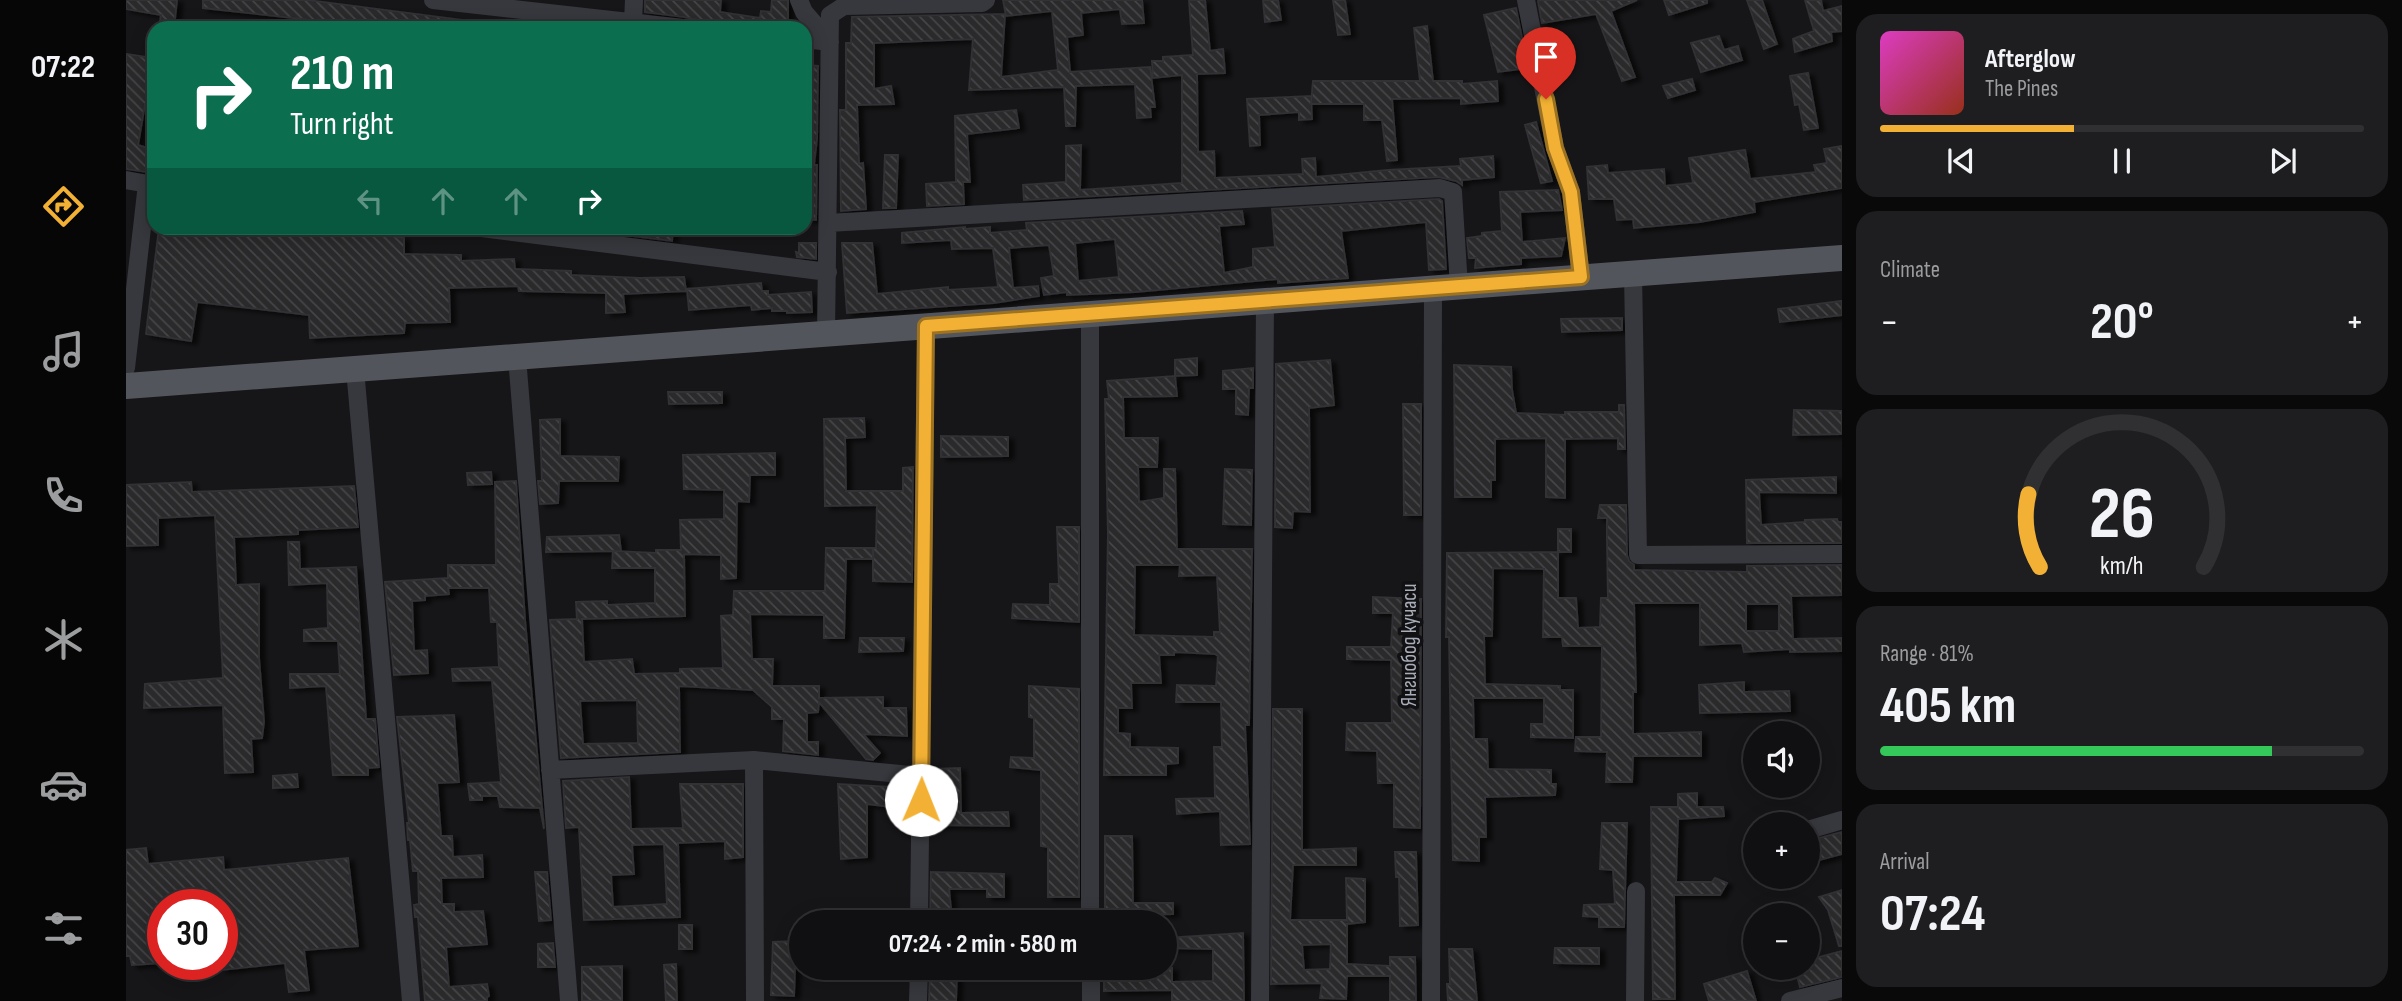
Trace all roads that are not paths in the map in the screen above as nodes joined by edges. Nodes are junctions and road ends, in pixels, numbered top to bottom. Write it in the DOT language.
graph roads {
  1 [pos="433,0"];
  2 [pos="634,0"];
  3 [pos="799,0"];
  4 [pos="986,0"];
  5 [pos="1526,0"];
  6 [pos="470,2"];
  7 [pos="617,21"];
  8 [pos="633,21"];
  9 [pos="812,41"];
  10 [pos="831,42"];
  11 [pos="126,180"];
  12 [pos="147,184"];
  13 [pos="147,207"];
  14 [pos="828,223"];
  15 [pos="537,235"];
  16 [pos="1842,258"];
  17 [pos="828,272"];
  18 [pos="1633,273"];
  19 [pos="1581,277"];
  20 [pos="1459,287"];
  21 [pos="1433,288"];
  22 [pos="1265,301"];
  23 [pos="1090,314"];
  24 [pos="926,326"];
  25 [pos="826,334"];
  26 [pos="517,357"];
  27 [pos="126,368"];
  28 [pos="355,369"];
  29 [pos="126,386"];
  30 [pos="1842,554"];
  31 [pos="754,760"];
  32 [pos="550,770"];
  33 [pos="921,776"];
  34 [pos="1842,820"];
  35 [pos="1820,826"];
  36 [pos="1636,891"];
  37 [pos="919,910"];
  38 [pos="1090,910"];
  39 [pos="919,980"];
  40 [pos="1090,980"];
  41 [pos="1842,988"];
  42 [pos="411,1001"];
  43 [pos="569,1001"];
  44 [pos="755,1001"];
  45 [pos="918,1001"];
  46 [pos="1091,1001"];
  47 [pos="1260,1001"];
  48 [pos="1431,1001"];
  49 [pos="1635,1001"];
  50 [pos="1790,1001"];
  1 -- 6 [label="street"];
  2 -- 8 [label="street"];
  3 -- 10 [label="street"];
  4 -- 10 [label="street"];
  5 -- 19 [label="street"];
  6 -- 7 [label="street"];
  9 -- 10 [label="street"];
  10 -- 14 [label="street"];
  11 -- 12 [label="street"];
  13 -- 27 [label="street"];
  14 -- 17 [label="street"];
  14 -- 20 [label="street"];
  15 -- 17 [label="street"];
  16 -- 18 [label="main road"];
  17 -- 25 [label="street"];
  18 -- 19 [label="main road"];
  18 -- 30 [label="street"];
  19 -- 20 [label="main road"];
  20 -- 21 [label="main road"];
  21 -- 22 [label="main road"];
  21 -- 48 [label="street, Янгиобод кучаси"];
  22 -- 23 [label="main road"];
  22 -- 47 [label="street"];
  23 -- 24 [label="main road"];
  23 -- 38 [label="street"];
  24 -- 25 [label="main road"];
  24 -- 33 [label="street"];
  25 -- 26 [label="main road"];
  26 -- 28 [label="main road"];
  26 -- 32 [label="street"];
  28 -- 29 [label="main road"];
  28 -- 42 [label="street"];
  31 -- 32 [label="street"];
  31 -- 33 [label="street"];
  31 -- 44 [label="street"];
  32 -- 43 [label="street"];
  33 -- 37 [label="street"];
  34 -- 35 [label="street"];
  36 -- 49 [label="street"];
  39 -- 45 [label="street"];
  40 -- 46 [label="street"];
  41 -- 50 [label="street"];
}
